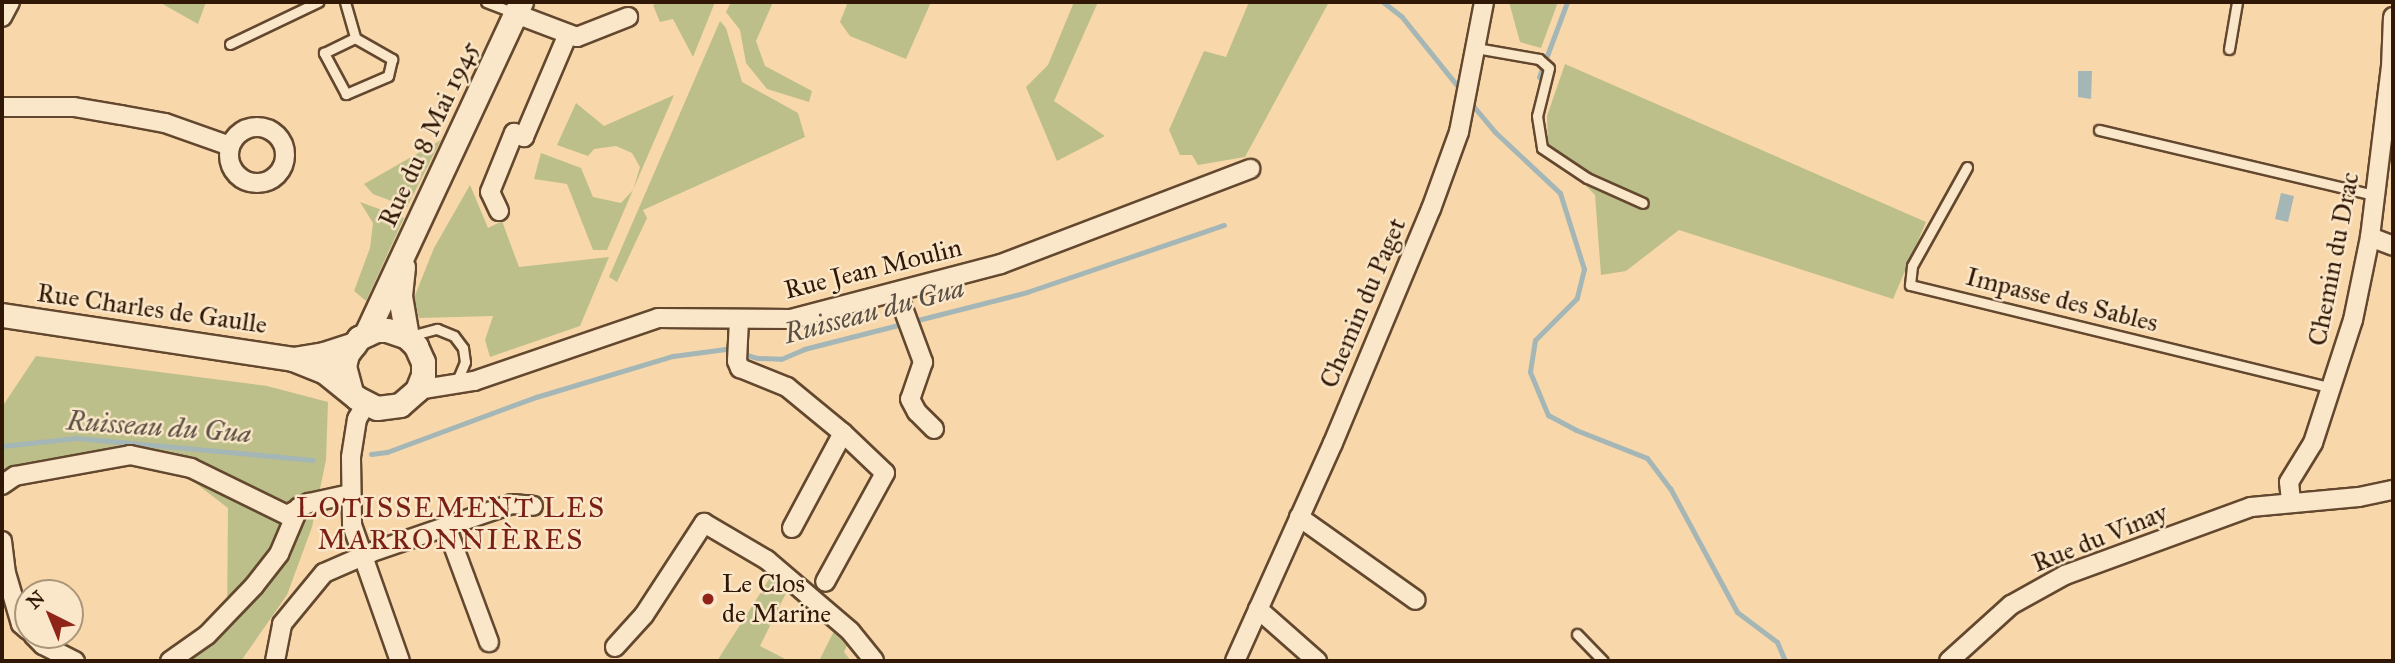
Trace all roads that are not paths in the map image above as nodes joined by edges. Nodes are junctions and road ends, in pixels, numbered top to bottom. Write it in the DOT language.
graph roads {
  1 [pos="10,2"];
  2 [pos="318,2"];
  3 [pos="345,2"];
  4 [pos="486,2"];
  5 [pos="1484,2"];
  6 [pos="2237,2"];
  7 [pos="519,8"];
  8 [pos="2,17"];
  9 [pos="628,17"];
  10 [pos="2393,18"];
  11 [pos="568,34"];
  12 [pos="355,38"];
  13 [pos="230,44"];
  14 [pos="1476,48"];
  15 [pos="2229,49"];
  16 [pos="2,107"];
  17 [pos="2098,130"];
  18 [pos="230,146"];
  19 [pos="1967,167"];
  20 [pos="1250,169"];
  21 [pos="2375,195"];
  22 [pos="1643,203"];
  23 [pos="499,211"];
  24 [pos="2370,237"];
  25 [pos="2393,246"];
  26 [pos="405,253"];
  27 [pos="897,292"];
  28 [pos="2,315"];
  29 [pos="739,320"];
  30 [pos="407,337"];
  31 [pos="360,339"];
  32 [pos="293,359"];
  33 [pos="456,384"];
  34 [pos="2333,388"];
  35 [pos="417,390"];
  36 [pos="358,397"];
  37 [pos="934,429"];
  38 [pos="843,433"];
  39 [pos="2,485"];
  40 [pos="2393,490"];
  41 [pos="350,494"];
  42 [pos="2291,501"];
  43 [pos="533,506"];
  44 [pos="299,507"];
  45 [pos="1299,517"];
  46 [pos="446,526"];
  47 [pos="792,528"];
  48 [pos="2,541"];
  49 [pos="362,558"];
  50 [pos="825,582"];
  51 [pos="14,598"];
  52 [pos="1416,600"];
  53 [pos="1258,609"];
  54 [pos="1577,634"];
  55 [pos="489,642"];
  56 [pos="615,647"];
  57 [pos="51,649"];
  58 [pos="75,661"];
  59 [pos="170,661"];
  60 [pos="275,661"];
  61 [pos="400,661"];
  62 [pos="874,661"];
  63 [pos="1235,661"];
  64 [pos="1317,661"];
  65 [pos="1603,661"];
  66 [pos="1949,661"];
  1 -- 8 [label="street"];
  2 -- 13 [label="lane"];
  3 -- 12 [label="lane"];
  4 -- 7 [label="lane"];
  5 -- 14 [label="street, Chemin du Paget"];
  6 -- 15 [label="lane"];
  7 -- 11 [label="street"];
  7 -- 26 [label="street, Rue du 8 Mai 1945"];
  9 -- 11 [label="street"];
  10 -- 21 [label="street, Chemin du Drac"];
  11 -- 23 [label="street"];
  12 -- 12 [label="lane"];
  14 -- 22 [label="lane"];
  14 -- 45 [label="street, Chemin du Paget"];
  16 -- 18 [label="street"];
  17 -- 21 [label="lane"];
  19 -- 34 [label="lane, Impasse des Sables"];
  20 -- 27 [label="street, Rue Jean Moulin"];
  21 -- 24 [label="street, Chemin du Drac"];
  24 -- 25 [label="street"];
  24 -- 34 [label="street, Chemin du Drac"];
  26 -- 30 [label="street, Rue du 8 Mai 1945"];
  26 -- 31 [label="street, Rue du 8 Mai 1945"];
  27 -- 29 [label="street, Rue Jean Moulin"];
  27 -- 37 [label="street"];
  28 -- 32 [label="street, Rue Charles de Gaulle"];
  29 -- 33 [label="street, Rue Jean Moulin"];
  29 -- 38 [label="street"];
  30 -- 31 [label="street"];
  30 -- 33 [label="lane"];
  30 -- 35 [label="street"];
  31 -- 32 [label="street, Rue Charles de Gaulle"];
  31 -- 36 [label="street"];
  32 -- 36 [label="street, Rue Charles de Gaulle"];
  33 -- 35 [label="street, Rue Jean Moulin"];
  34 -- 42 [label="street, Chemin du Drac"];
  35 -- 36 [label="street"];
  36 -- 41 [label="street"];
  38 -- 47 [label="street"];
  38 -- 50 [label="street"];
  39 -- 44 [label="street"];
  40 -- 42 [label="street, Rue du Vinay"];
  41 -- 44 [label="street"];
  41 -- 49 [label="street"];
  42 -- 66 [label="street, Rue du Vinay"];
  43 -- 46 [label="street"];
  44 -- 59 [label="street"];
  45 -- 52 [label="street"];
  45 -- 53 [label="street, Chemin du Paget"];
  46 -- 49 [label="street"];
  46 -- 55 [label="street"];
  48 -- 51 [label="street"];
  49 -- 60 [label="street"];
  49 -- 61 [label="street"];
  53 -- 63 [label="street, Chemin du Paget"];
  53 -- 64 [label="street"];
  54 -- 65 [label="lane"];
  56 -- 62 [label="street"];
  57 -- 58 [label="street"];
}
